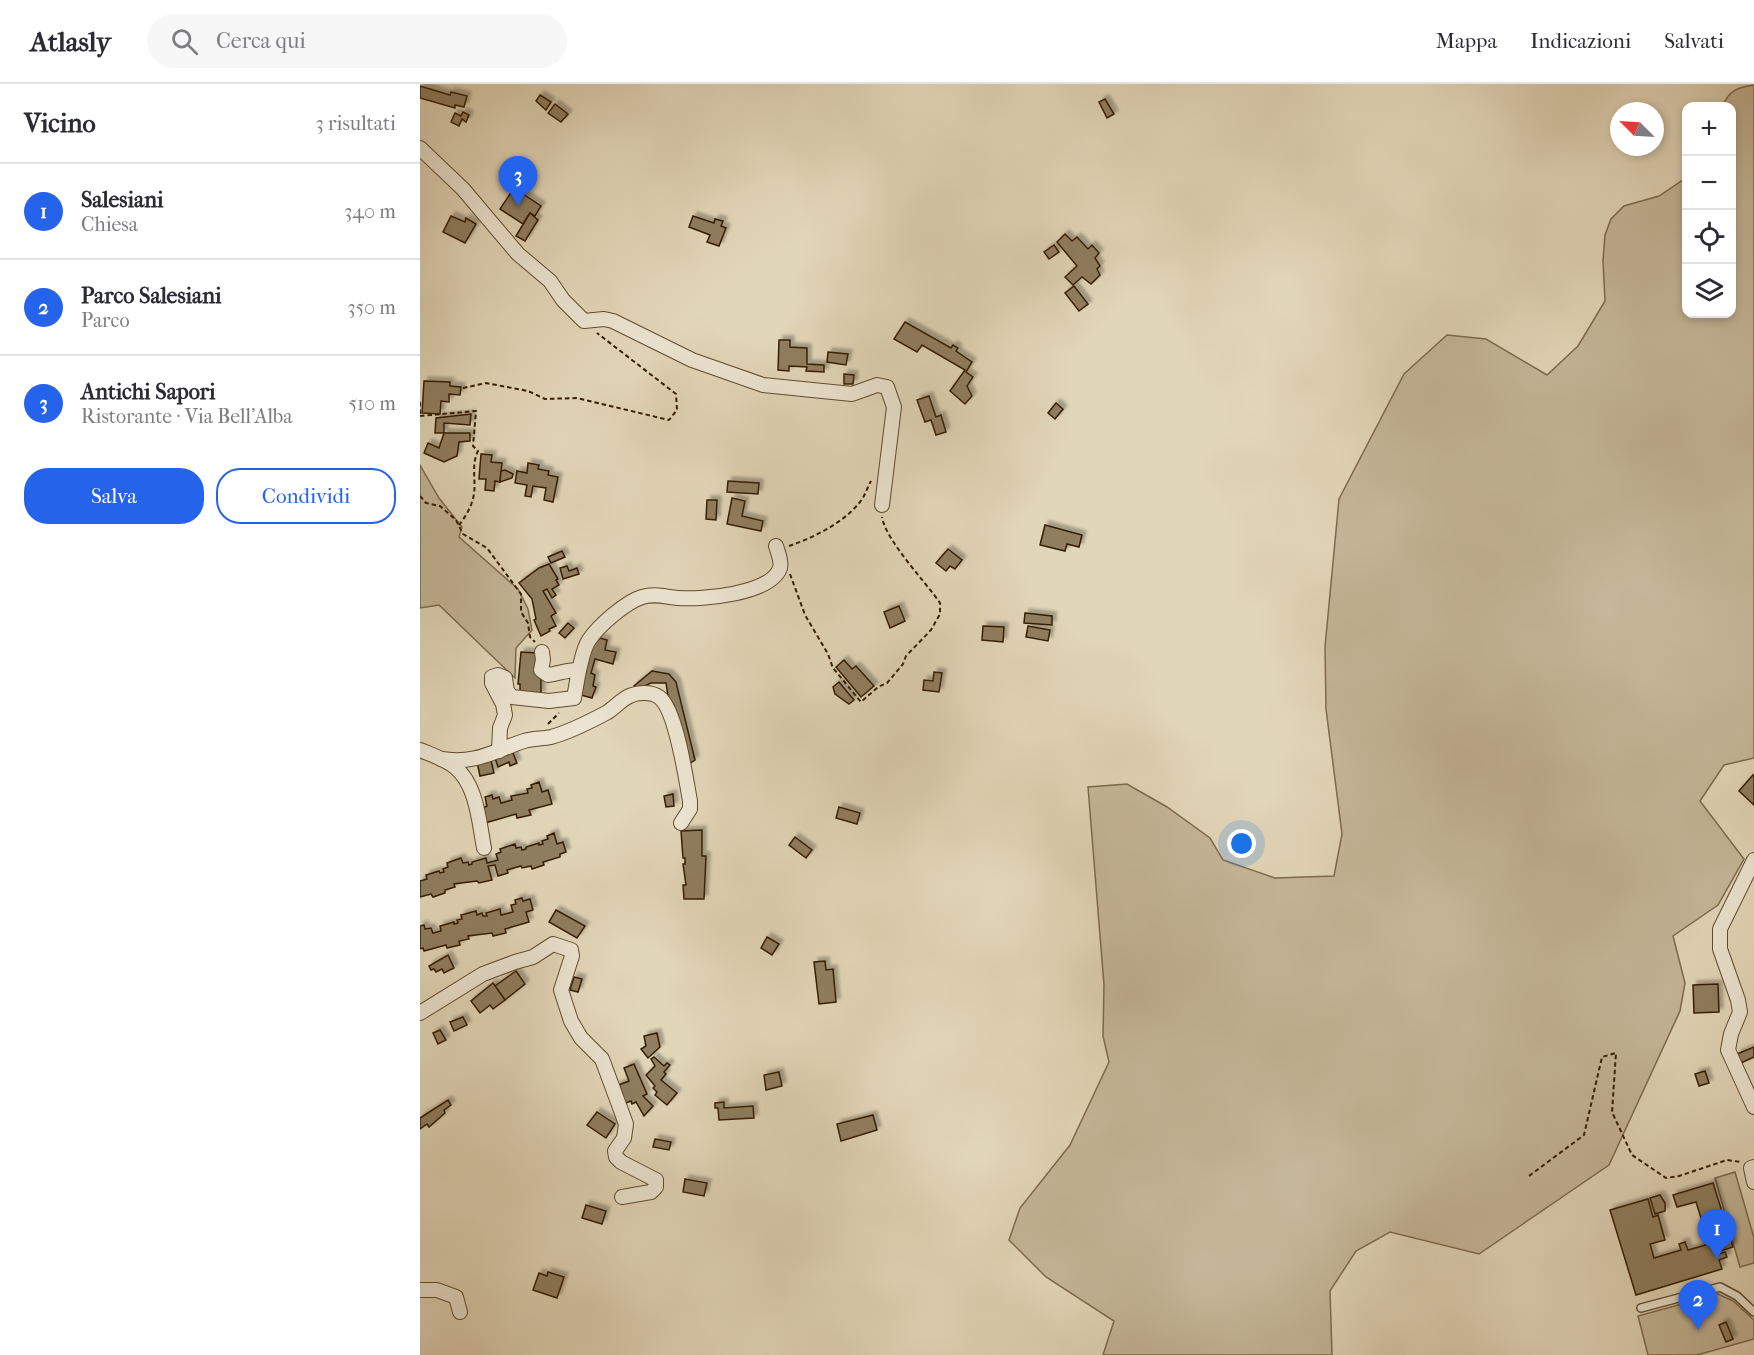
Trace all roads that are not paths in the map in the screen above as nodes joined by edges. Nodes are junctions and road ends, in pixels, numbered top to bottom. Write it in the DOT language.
graph roads {
  1 [pos="420,148"];
  2 [pos="882,505"];
  3 [pos="778,552"];
  4 [pos="542,652"];
  5 [pos="579,670"];
  6 [pos="420,750"];
  7 [pos="499,751"];
  8 [pos="441,759"];
  9 [pos="681,824"];
  10 [pos="484,848"];
  11 [pos="1754,860"];
  12 [pos="420,1014"];
  13 [pos="1754,1107"];
  14 [pos="622,1197"];
  15 [pos="420,1290"];
  16 [pos="1641,1308"];
  17 [pos="460,1312"];
  18 [pos="1754,1312"];
  1 -- 2 [label="street"];
  3 -- 5 [label="street"];
  4 -- 5 [label="street"];
  5 -- 7 [label="street"];
  6 -- 8 [label="street"];
  7 -- 8 [label="street"];
  7 -- 9 [label="street"];
  8 -- 10 [label="street"];
  11 -- 13 [label="street"];
  12 -- 14 [label="street"];
  15 -- 17 [label="street"];
  16 -- 18 [label="lane"];
}
